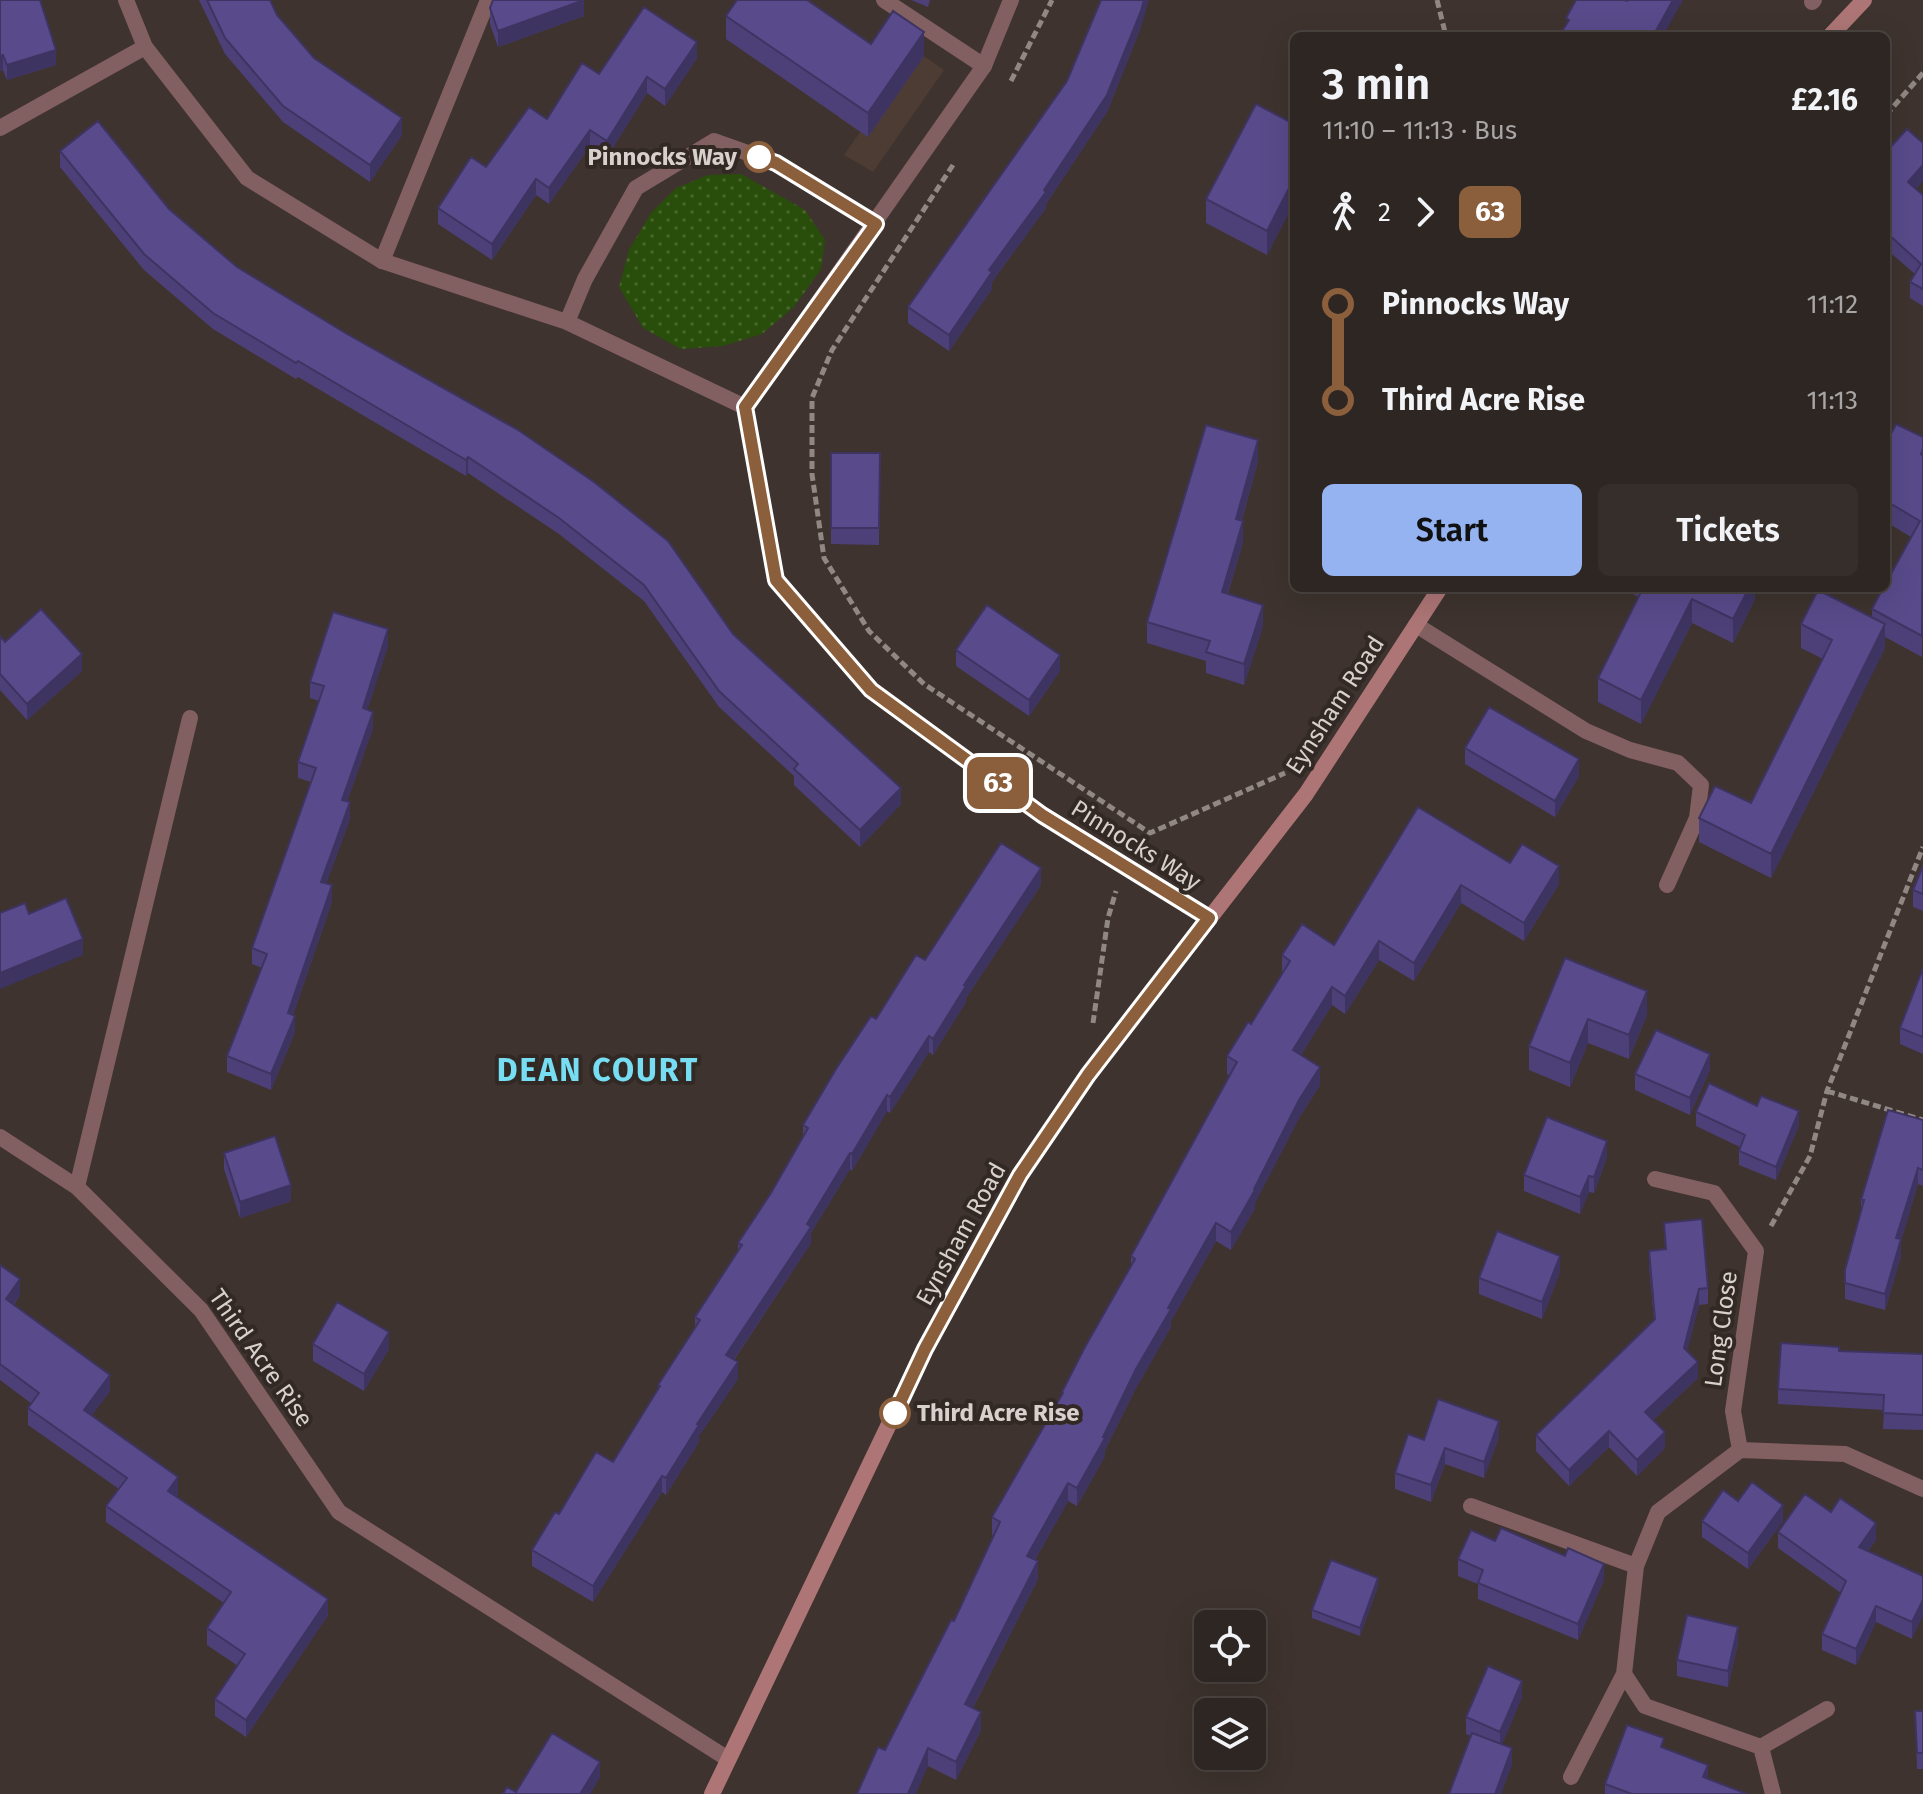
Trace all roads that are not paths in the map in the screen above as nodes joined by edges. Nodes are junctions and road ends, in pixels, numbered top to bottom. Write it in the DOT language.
graph roads {
  1 [pos="126,0"];
  2 [pos="488,0"];
  3 [pos="884,0"];
  4 [pos="1011,0"];
  5 [pos="1864,0"];
  6 [pos="1834,32"];
  7 [pos="145,47"];
  8 [pos="984,66"];
  9 [pos="0,128"];
  10 [pos="876,224"];
  11 [pos="382,261"];
  12 [pos="567,322"];
  13 [pos="745,407"];
  14 [pos="1437,592"];
  15 [pos="1416,625"];
  16 [pos="190,718"];
  17 [pos="1667,885"];
  18 [pos="1209,918"];
  19 [pos="0,1137"];
  20 [pos="1655,1179"];
  21 [pos="77,1187"];
  22 [pos="1740,1450"];
  23 [pos="1923,1489"];
  24 [pos="1471,1506"];
  25 [pos="1636,1566"];
  26 [pos="1624,1674"];
  27 [pos="1827,1709"];
  28 [pos="1761,1747"];
  29 [pos="728,1759"];
  30 [pos="1571,1777"];
  31 [pos="712,1794"];
  32 [pos="1773,1794"];
  1 -- 7 [label="street"];
  2 -- 11 [label="street"];
  3 -- 8 [label="street"];
  4 -- 8 [label="street"];
  5 -- 6 [label="main road"];
  7 -- 9 [label="street"];
  7 -- 11 [label="street"];
  8 -- 10 [label="street"];
  10 -- 12 [label="street"];
  10 -- 13 [label="street"];
  11 -- 12 [label="street"];
  12 -- 13 [label="street"];
  13 -- 18 [label="street, Pinnocks Way"];
  14 -- 15 [label="main road, Eynsham Road"];
  15 -- 17 [label="street"];
  15 -- 18 [label="main road, Eynsham Road"];
  16 -- 21 [label="street"];
  18 -- 29 [label="main road, Eynsham Road"];
  19 -- 21 [label="street, Third Acre Rise"];
  20 -- 22 [label="street, Long Close"];
  21 -- 29 [label="street, Third Acre Rise"];
  22 -- 23 [label="street"];
  22 -- 25 [label="street"];
  24 -- 25 [label="street"];
  25 -- 26 [label="street"];
  26 -- 28 [label="street"];
  26 -- 30 [label="street"];
  27 -- 28 [label="street"];
  28 -- 32 [label="street"];
  29 -- 31 [label="main road, Eynsham Road"];
}
